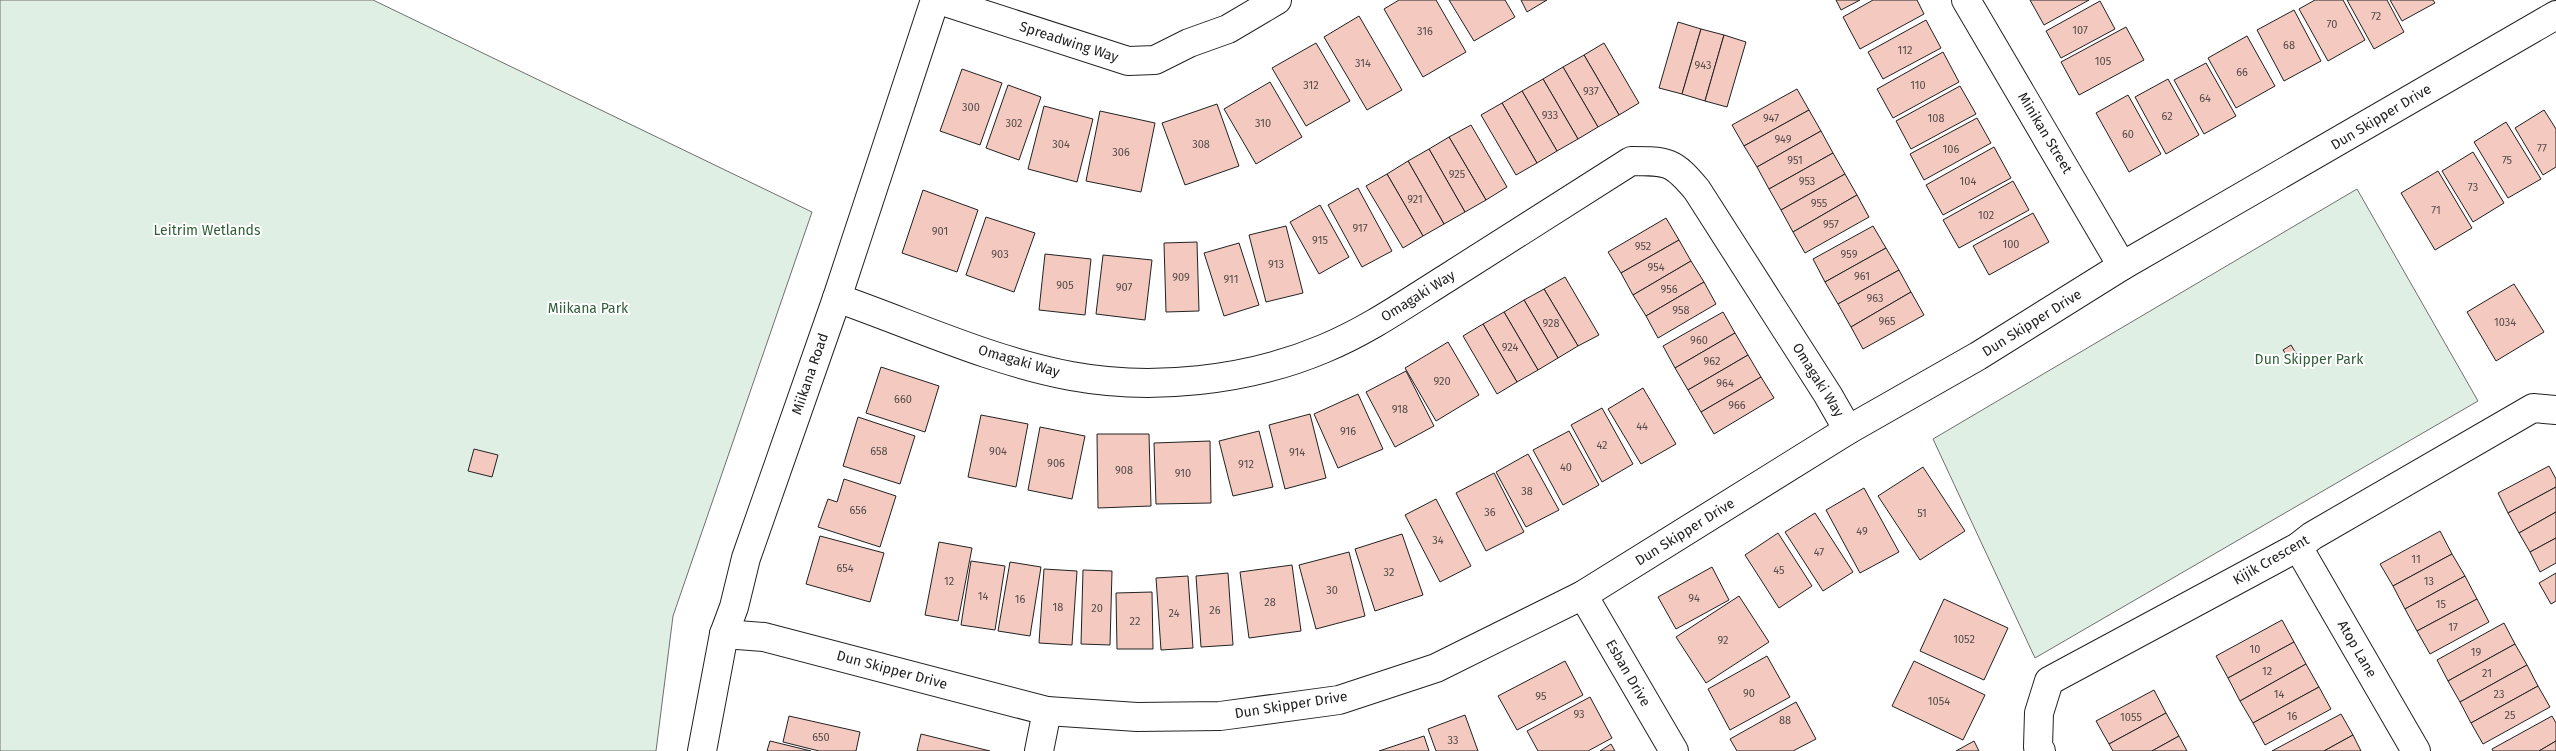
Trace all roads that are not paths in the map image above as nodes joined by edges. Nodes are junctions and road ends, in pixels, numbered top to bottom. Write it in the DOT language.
graph roads {
  1 [pos="935,0"];
  2 [pos="939,0"];
  3 [pos="1277,0"];
  4 [pos="1966,0"];
  5 [pos="2556,15"];
  6 [pos="2122,266"];
  7 [pos="837,298"];
  8 [pos="2556,410"];
  9 [pos="1848,430"];
  10 [pos="2298,547"];
  11 [pos="1583,596"];
  12 [pos="724,634"];
  13 [pos="1047,710"];
  14 [pos="702,751"];
  15 [pos="1038,751"];
  16 [pos="1674,751"];
  17 [pos="2041,751"];
  18 [pos="2416,751"];
  1 -- 7 [label="street, Miikana Road"];
  2 -- 3 [label="street, Spreadwing Way"];
  4 -- 6 [label="street, Minikan Street"];
  5 -- 6 [label="street, Dun Skipper Drive"];
  6 -- 9 [label="street, Dun Skipper Drive"];
  7 -- 9 [label="street, Omagaki Way"];
  7 -- 12 [label="street, Miikana Road"];
  8 -- 10 [label="street, Kijik Crescent"];
  9 -- 11 [label="street, Dun Skipper Drive"];
  10 -- 17 [label="street, Kijik Crescent"];
  10 -- 18 [label="street, Atop Lane"];
  11 -- 13 [label="street, Dun Skipper Drive"];
  11 -- 16 [label="street, Esban Drive"];
  12 -- 13 [label="street, Dun Skipper Drive"];
  12 -- 14 [label="street, Miikana Road"];
  13 -- 15 [label="street"];
}
